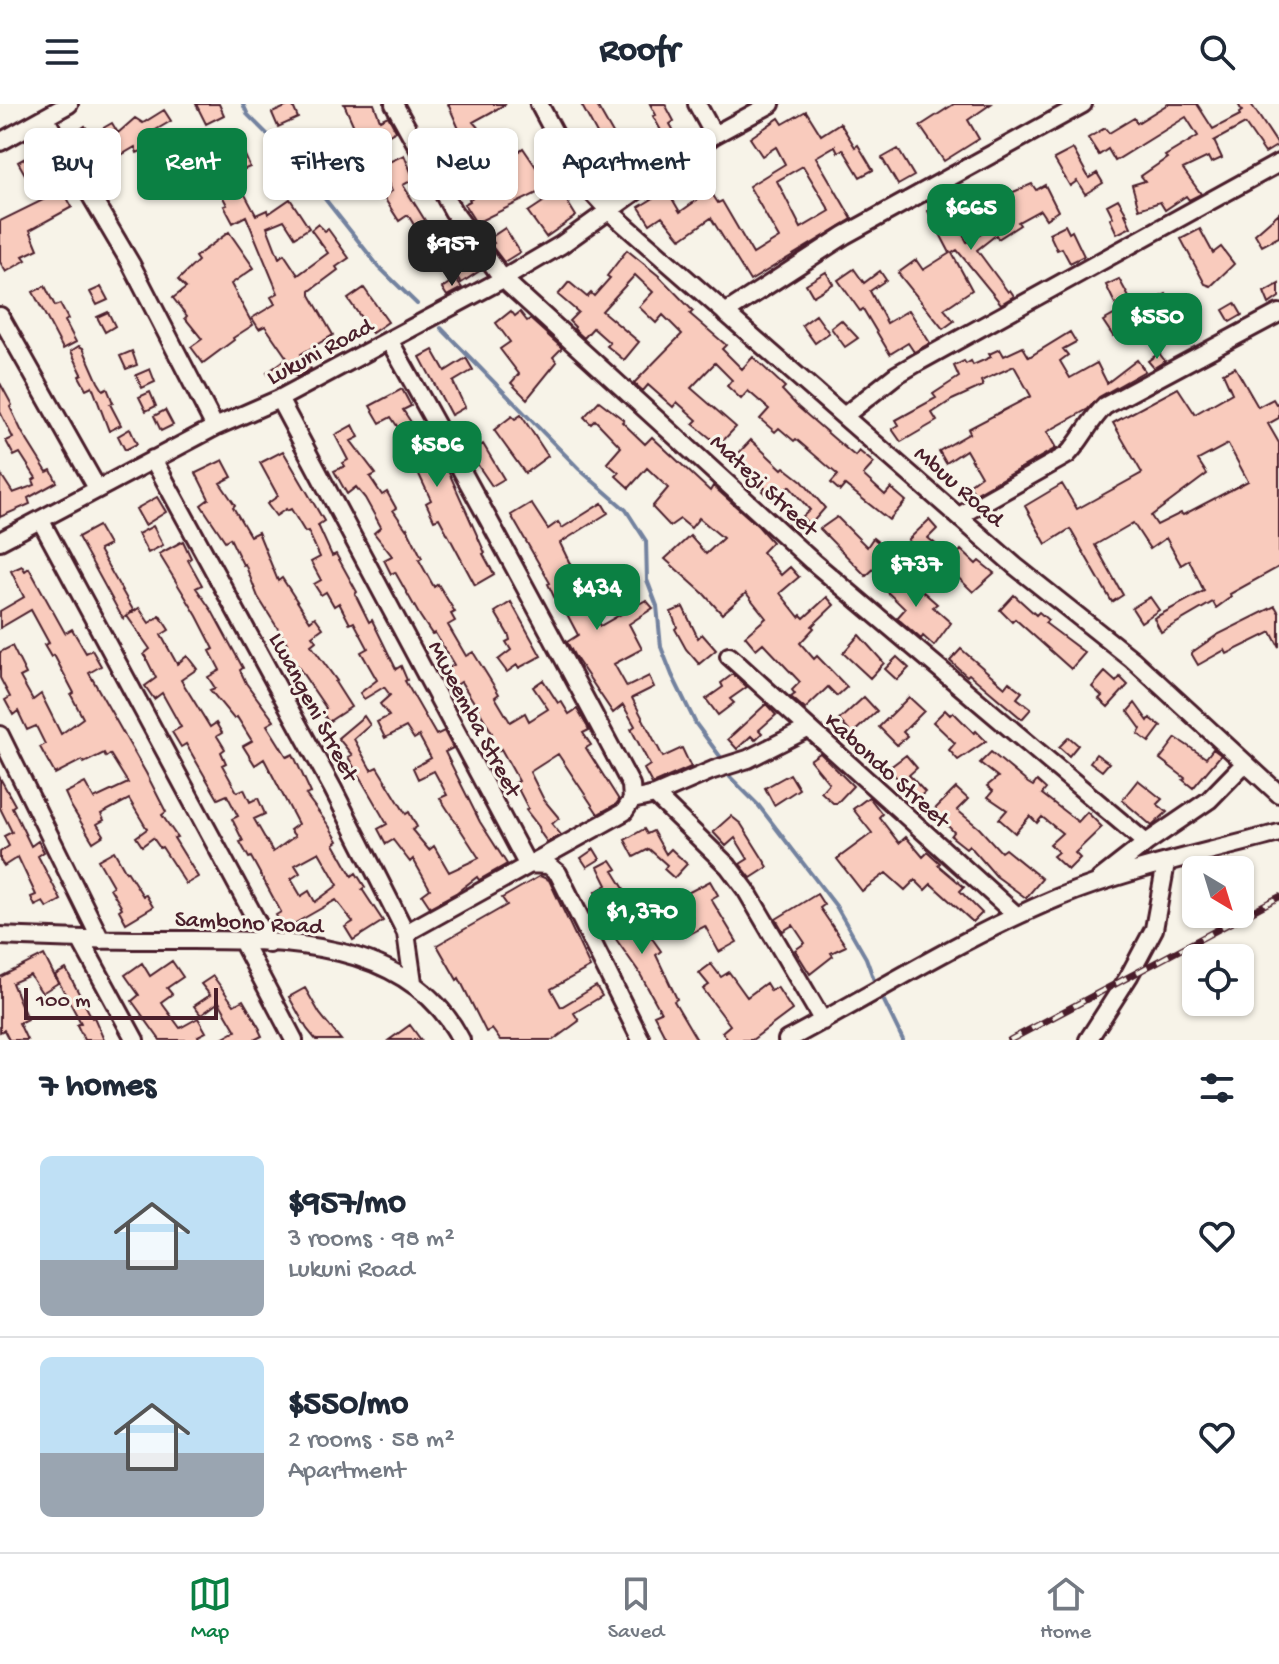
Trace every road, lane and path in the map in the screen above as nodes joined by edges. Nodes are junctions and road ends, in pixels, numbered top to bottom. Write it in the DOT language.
graph roads {
  1 [pos="69,104"];
  2 [pos="394,104"];
  3 [pos="539,104"];
  4 [pos="697,104"];
  5 [pos="771,104"];
  6 [pos="1083,104"];
  7 [pos="45,118"];
  8 [pos="710,128"];
  9 [pos="716,134"];
  10 [pos="0,142"];
  11 [pos="1279,163"];
  12 [pos="624,200"];
  13 [pos="609,211"];
  14 [pos="503,279"];
  15 [pos="725,313"];
  16 [pos="1279,313"];
  17 [pos="0,316"];
  18 [pos="389,340"];
  19 [pos="279,399"];
  20 [pos="844,416"];
  21 [pos="215,427"];
  22 [pos="153,459"];
  23 [pos="97,488"];
  24 [pos="959,516"];
  25 [pos="41,521"];
  26 [pos="0,541"];
  27 [pos="729,656"];
  28 [pos="807,729"];
  29 [pos="0,735"];
  30 [pos="1245,763"];
  31 [pos="1279,794"];
  32 [pos="655,795"];
  33 [pos="632,800"];
  34 [pos="1279,833"];
  35 [pos="1146,843"];
  36 [pos="1166,863"];
  37 [pos="527,864"];
  38 [pos="1094,883"];
  39 [pos="1016,915"];
  40 [pos="406,933"];
  41 [pos="0,936"];
  42 [pos="80,939"];
  43 [pos="101,940"];
  44 [pos="242,941"];
  45 [pos="269,944"];
  46 [pos="413,982"];
  47 [pos="823,1021"];
  48 [pos="135,1040"];
  49 [pos="294,1040"];
  50 [pos="461,1040"];
  51 [pos="641,1040"];
  52 [pos="787,1040"];
  53 [pos="1088,1040"];
  1 -- 7 [label="street"];
  2 -- 14 [label="street, Matezi Street"];
  3 -- 13 [label="street, Mbuu Road"];
  4 -- 8 [label="street"];
  5 -- 9 [label="street, Lukuni Road"];
  6 -- 15 [label="street"];
  7 -- 10 [label="street"];
  7 -- 21 [label="street"];
  11 -- 20 [label="street"];
  12 -- 13 [label="street, Lukuni Road"];
  13 -- 14 [label="street, Lukuni Road"];
  13 -- 15 [label="street, Mbuu Road"];
  14 -- 18 [label="street, Lukuni Road"];
  14 -- 35 [label="street, Matezi Street"];
  15 -- 20 [label="street, Mbuu Road"];
  16 -- 24 [label="street"];
  17 -- 23 [label="street"];
  18 -- 19 [label="street, Lukuni Road"];
  18 -- 33 [label="street"];
  19 -- 21 [label="street, Lukuni Road"];
  19 -- 37 [label="street, Mweemba Street"];
  20 -- 24 [label="street, Mbuu Road"];
  21 -- 22 [label="street, Lukuni Road"];
  22 -- 23 [label="street, Lukuni Road"];
  22 -- 40 [label="street, Lwangeni Street"];
  23 -- 25 [label="street, Lukuni Road"];
  24 -- 30 [label="street, Mbuu Road"];
  25 -- 26 [label="street, Lukuni Road"];
  25 -- 45 [label="street"];
  27 -- 28 [label="street, Kabondo Street"];
  28 -- 32 [label="street"];
  28 -- 39 [label="street, Kabondo Street"];
  29 -- 43 [label="street"];
  30 -- 31 [label="street, Mbuu Road"];
  30 -- 35 [label="street"];
  32 -- 33 [label="street"];
  32 -- 47 [label="street"];
  33 -- 37 [label="street"];
  34 -- 36 [label="street"];
  35 -- 38 [label="street"];
  36 -- 38 [label="street"];
  36 -- 53 [label="street"];
  37 -- 40 [label="street"];
  37 -- 51 [label="street"];
  38 -- 39 [label="street"];
  39 -- 47 [label="street"];
  40 -- 46 [label="street, Lwangeni Street"];
  41 -- 42 [label="street, Sambono Road"];
  42 -- 43 [label="street, Sambono Road"];
  42 -- 48 [label="street"];
  43 -- 44 [label="street, Sambono Road"];
  44 -- 45 [label="street, Sambono Road"];
  44 -- 49 [label="street"];
  45 -- 46 [label="street, Sambono Road"];
  46 -- 50 [label="street, Sambono Road"];
  47 -- 52 [label="street"];
}
